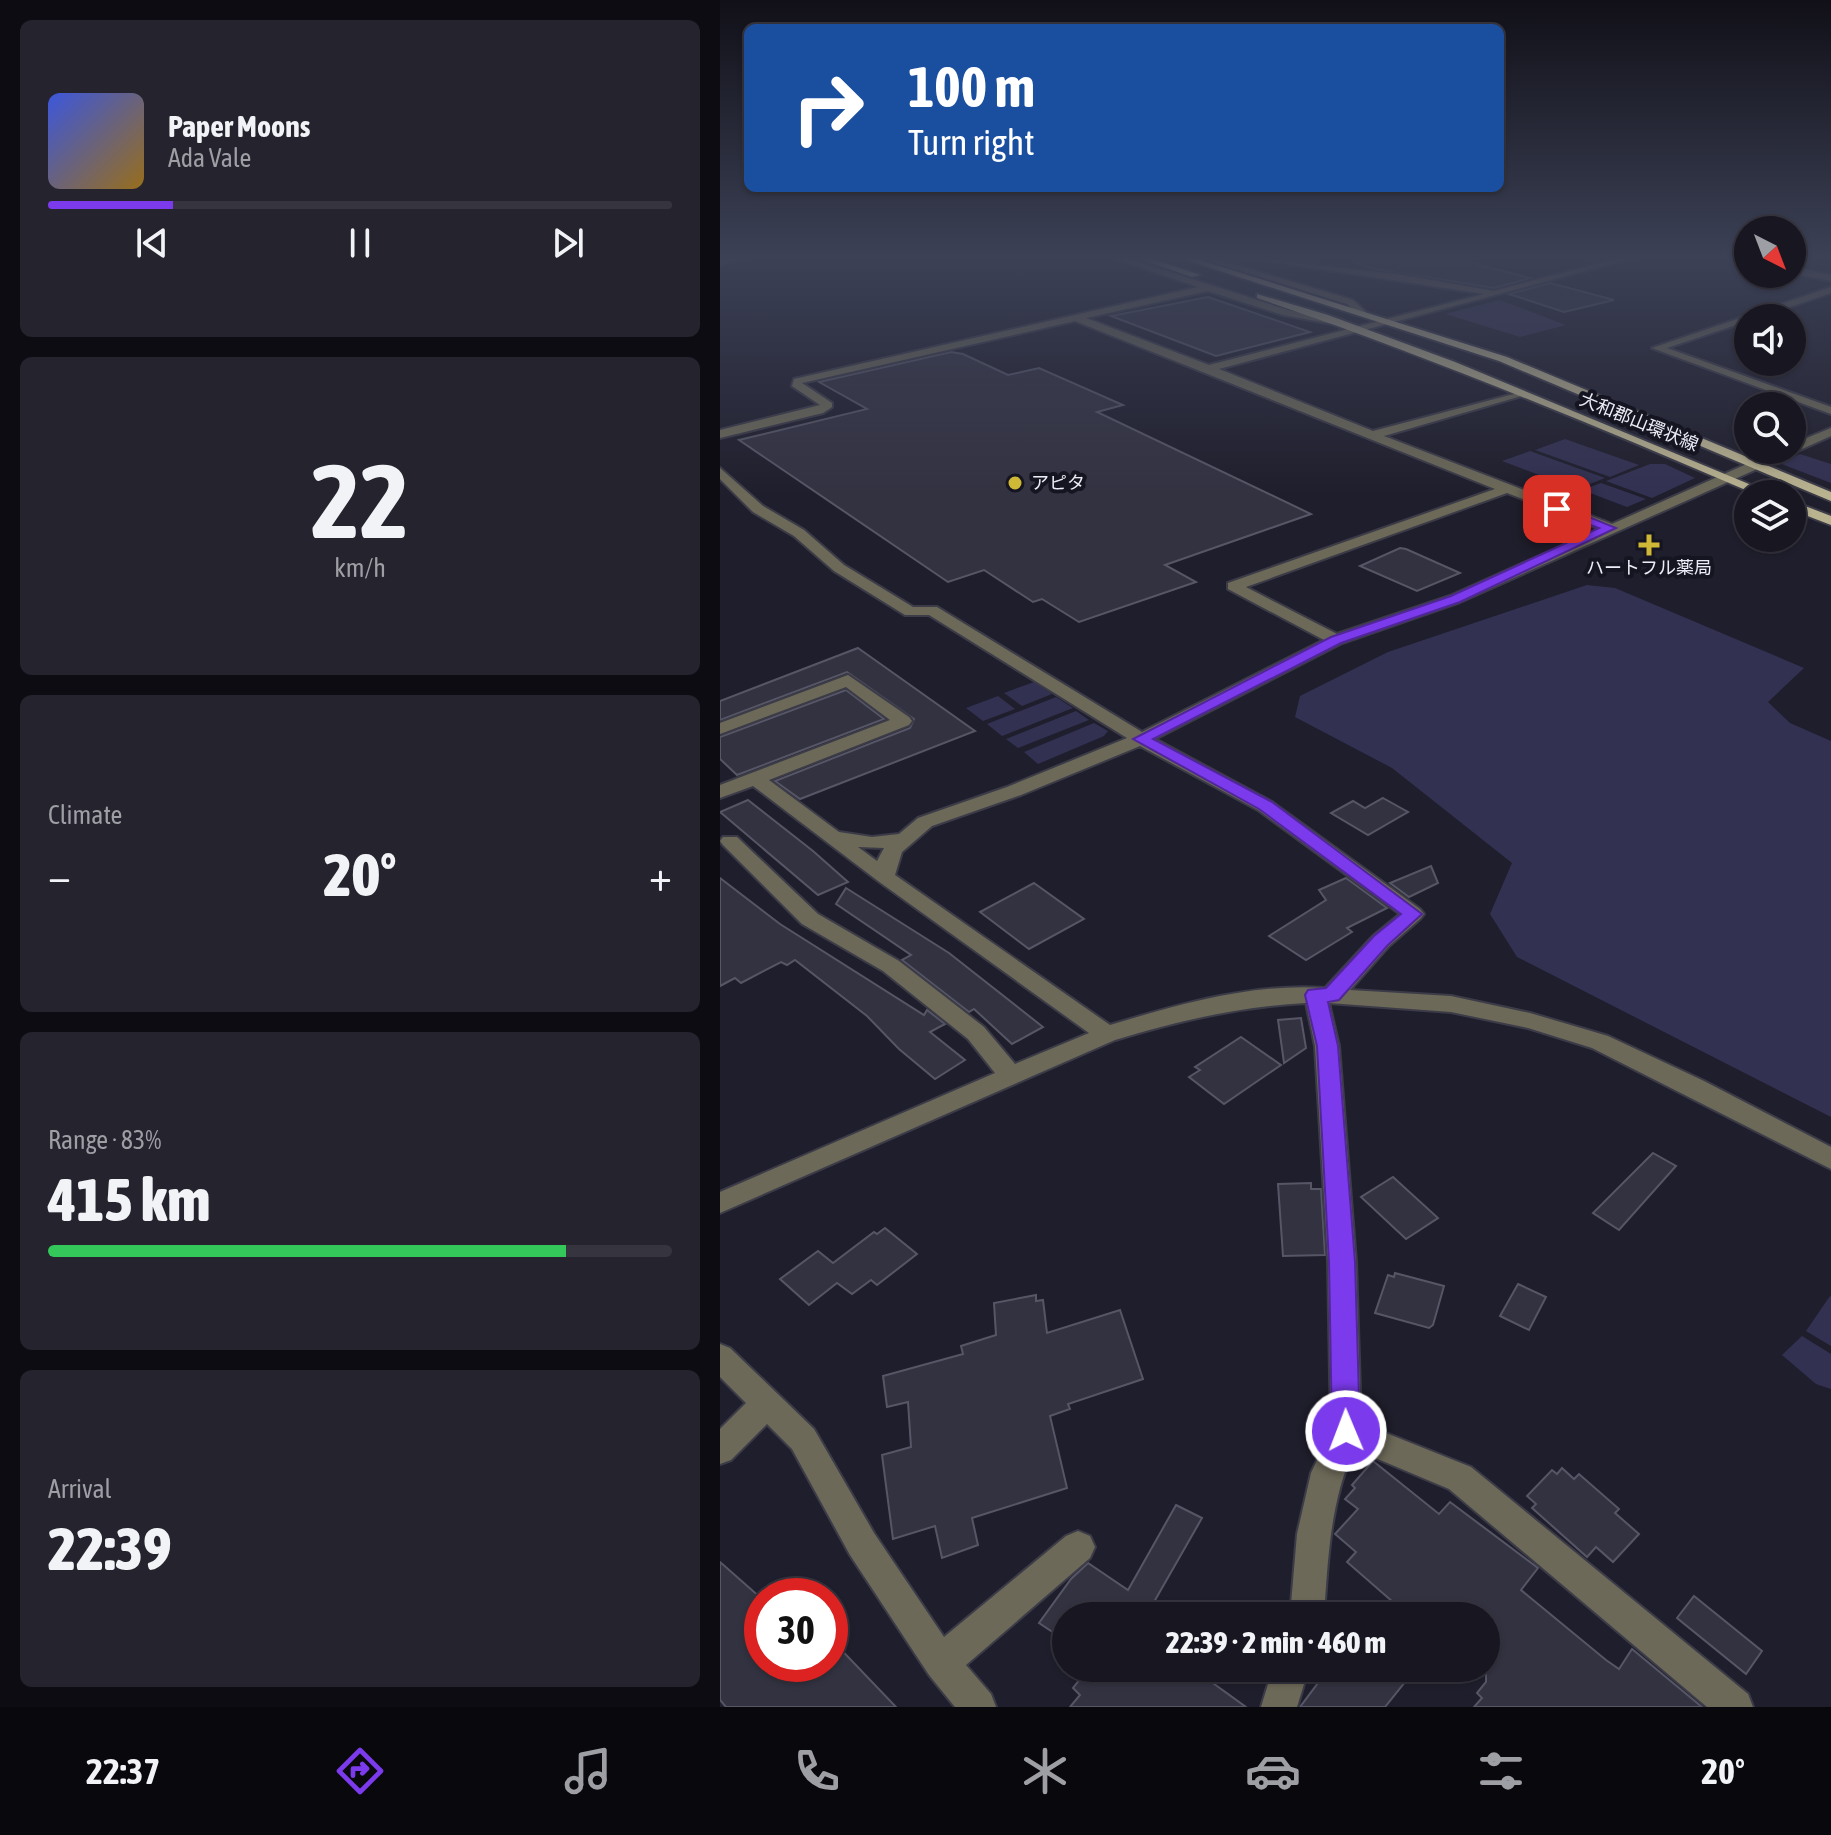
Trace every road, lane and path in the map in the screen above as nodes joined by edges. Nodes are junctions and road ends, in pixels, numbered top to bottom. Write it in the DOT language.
graph roads {
  1 [pos="1003,336"];
  2 [pos="1124,336"];
  3 [pos="1336,336"];
  4 [pos="1379,336"];
  5 [pos="1430,336"];
  6 [pos="1694,336"];
  7 [pos="1212,368"];
  8 [pos="1521,393"];
  9 [pos="1831,411"];
  10 [pos="1831,432"];
  11 [pos="720,434"];
  12 [pos="1369,436"];
  13 [pos="1806,442"];
  14 [pos="1752,465"];
  15 [pos="720,472"];
  16 [pos="1726,477"];
  17 [pos="1734,480"];
  18 [pos="1504,490"];
  19 [pos="1831,497"];
  20 [pos="1806,511"];
  21 [pos="1831,521"];
  22 [pos="1610,528"];
  23 [pos="1336,640"];
  24 [pos="720,729"];
  25 [pos="1141,739"];
  26 [pos="756,779"];
  27 [pos="720,792"];
  28 [pos="835,838"];
  29 [pos="900,840"];
  30 [pos="730,841"];
  31 [pos="885,877"];
  32 [pos="1324,995"];
  33 [pos="1107,1034"];
  34 [pos="1010,1075"];
  35 [pos="1831,1159"];
  36 [pos="720,1203"];
  37 [pos="720,1357"];
  38 [pos="766,1404"];
  39 [pos="1346,1431"];
  40 [pos="720,1450"];
  41 [pos="1078,1547"];
  42 [pos="1308,1602"];
  43 [pos="941,1663"];
  44 [pos="1287,1682"];
  45 [pos="978,1707"];
  46 [pos="1279,1707"];
  47 [pos="1735,1707"];
  1 -- 11 [label="street"];
  2 -- 7 [label="street"];
  3 -- 7 [label="street"];
  4 -- 8 [label="main road, 大和郡山環状線"];
  5 -- 14 [label="main road, 大和郡山環状線"];
  6 -- 9 [label="street"];
  7 -- 12 [label="street"];
  8 -- 12 [label="street"];
  8 -- 16 [label="main road, 大和郡山環状線"];
  10 -- 13 [label="street"];
  12 -- 18 [label="street"];
  14 -- 16 [label="street"];
  14 -- 19 [label="main road, 大和郡山環状線"];
  15 -- 25 [label="street"];
  16 -- 17 [label="main road, 大和郡山環状線"];
  16 -- 22 [label="street"];
  18 -- 22 [label="street"];
  18 -- 23 [label="street"];
  20 -- 21 [label="main road"];
  22 -- 23 [label="street"];
  23 -- 25 [label="street"];
  24 -- 26 [label="street"];
  25 -- 29 [label="street"];
  25 -- 32 [label="street"];
  26 -- 27 [label="street"];
  26 -- 28 [label="street"];
  28 -- 29 [label="street"];
  28 -- 31 [label="street"];
  29 -- 31 [label="street"];
  30 -- 34 [label="street"];
  31 -- 33 [label="street"];
  32 -- 33 [label="street"];
  32 -- 35 [label="street"];
  32 -- 39 [label="street"];
  33 -- 34 [label="street"];
  34 -- 36 [label="street"];
  37 -- 38 [label="street"];
  38 -- 40 [label="street"];
  38 -- 43 [label="street"];
  39 -- 42 [label="street"];
  39 -- 47 [label="street"];
  41 -- 43 [label="street"];
  43 -- 45 [label="street"];
  44 -- 46 [label="street"];
}
